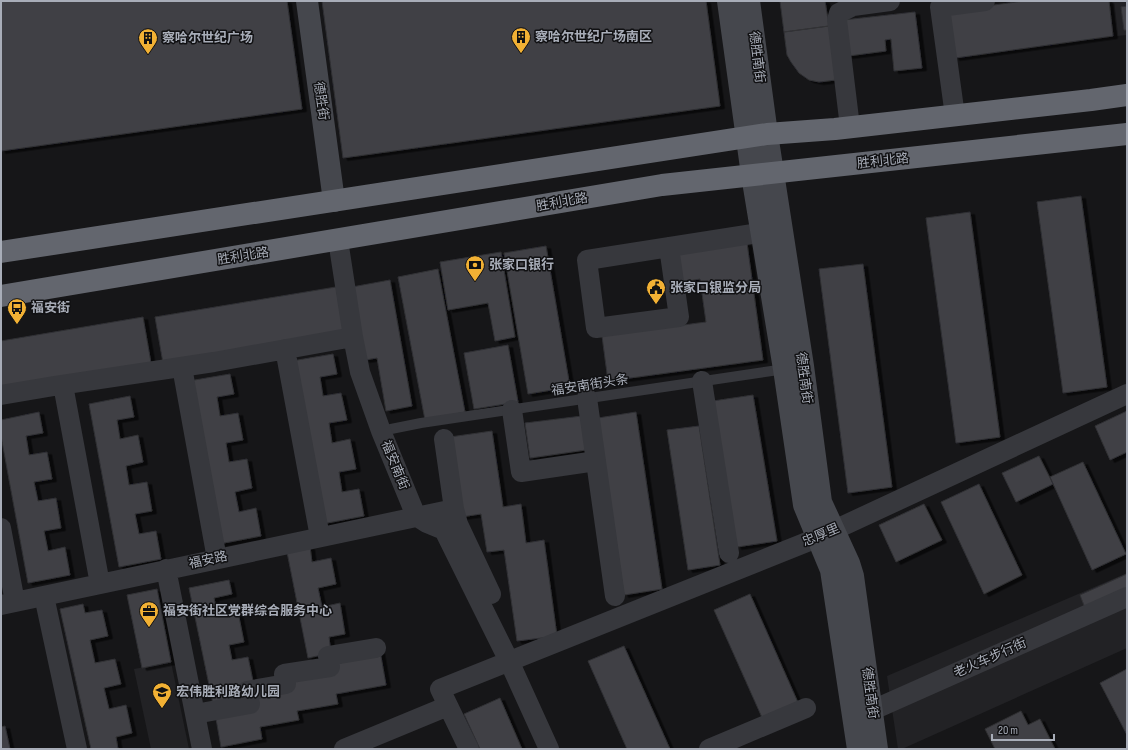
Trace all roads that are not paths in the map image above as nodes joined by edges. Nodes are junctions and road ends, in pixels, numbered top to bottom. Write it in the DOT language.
graph roads {
  1 [pos="307,1"];
  2 [pos="728,1"];
  3 [pos="749,1"];
  4 [pos="885,1"];
  5 [pos="985,1"];
  6 [pos="853,3"];
  7 [pos="1127,95"];
  8 [pos="955,116"];
  9 [pos="850,127"];
  10 [pos="1127,134"];
  11 [pos="757,136"];
  12 [pos="762,174"];
  13 [pos="334,201"];
  14 [pos="771,231"];
  15 [pos="338,240"];
  16 [pos="669,247"];
  17 [pos="1,252"];
  18 [pos="1,296"];
  19 [pos="353,337"];
  20 [pos="285,349"];
  21 [pos="182,367"];
  22 [pos="793,368"];
  23 [pos="702,381"];
  24 [pos="63,385"];
  25 [pos="1127,394"];
  26 [pos="1,395"];
  27 [pos="587,398"];
  28 [pos="512,410"];
  29 [pos="381,430"];
  30 [pos="444,438"];
  31 [pos="596,461"];
  32 [pos="454,509"];
  33 [pos="416,516"];
  34 [pos="1,528"];
  35 [pos="826,534"];
  36 [pos="320,537"];
  37 [pos="729,552"];
  38 [pos="217,559"];
  39 [pos="166,569"];
  40 [pos="100,584"];
  41 [pos="44,596"];
  42 [pos="615,596"];
  43 [pos="1127,597"];
  44 [pos="8,604"];
  45 [pos="512,639"];
  46 [pos="376,648"];
  47 [pos="509,661"];
  48 [pos="448,706"];
  49 [pos="806,708"];
  50 [pos="195,714"];
  51 [pos="863,714"];
  52 [pos="77,749"];
  53 [pos="202,749"];
  54 [pos="344,749"];
  55 [pos="468,749"];
  56 [pos="549,749"];
  57 [pos="708,749"];
  58 [pos="858,749"];
  59 [pos="878,749"];
  1 -- 13 [label="main road, 德胜街"];
  2 -- 11 [label="main road, 德胜南街"];
  3 -- 11 [label="main road, 德胜南街"];
  4 -- 6 [label="street"];
  5 -- 8 [label="street"];
  6 -- 9 [label="street"];
  7 -- 8 [label="highway"];
  8 -- 9 [label="highway"];
  9 -- 11 [label="highway"];
  10 -- 12 [label="highway, 胜利北路"];
  11 -- 12 [label="main road, 德胜南街"];
  11 -- 13 [label="highway"];
  12 -- 14 [label="main road, 德胜南街"];
  12 -- 15 [label="highway, 胜利北路"];
  13 -- 17 [label="highway"];
  14 -- 16 [label="street"];
  14 -- 22 [label="main road, 德胜南街"];
  15 -- 18 [label="highway, 胜利北路"];
  15 -- 19 [label="street, 福安南街"];
  16 -- 16 [label="street"];
  19 -- 20 [label="street"];
  19 -- 29 [label="street, 福安南街"];
  20 -- 21 [label="street"];
  20 -- 36 [label="street"];
  21 -- 24 [label="street"];
  21 -- 38 [label="street"];
  22 -- 23 [label="lane, 福安南街头条"];
  22 -- 35 [label="main road, 德胜南街"];
  23 -- 27 [label="lane, 福安南街头条"];
  23 -- 37 [label="street"];
  24 -- 26 [label="street"];
  24 -- 40 [label="street"];
  25 -- 35 [label="street, 忠厚里"];
  27 -- 28 [label="lane, 福安南街头条"];
  27 -- 31 [label="street"];
  28 -- 29 [label="lane, 福安南街头条"];
  28 -- 31 [label="street"];
  29 -- 33 [label="street, 福安南街"];
  30 -- 32 [label="street"];
  31 -- 42 [label="street"];
  32 -- 33 [label="street, 福安路"];
  32 -- 45 [label="street"];
  33 -- 36 [label="street, 福安路"];
  33 -- 47 [label="street"];
  34 -- 44 [label="street"];
  35 -- 47 [label="street, 忠厚里"];
  35 -- 51 [label="main road, 德胜南街"];
  36 -- 38 [label="street, 福安路"];
  38 -- 39 [label="street, 福安路"];
  39 -- 40 [label="street, 福安路"];
  39 -- 50 [label="street"];
  40 -- 41 [label="street, 福安路"];
  41 -- 44 [label="street, 福安路"];
  41 -- 52 [label="street"];
  43 -- 51 [label="street, 老火车步行街"];
  46 -- 50 [label="street"];
  47 -- 48 [label="street, 忠厚里"];
  47 -- 56 [label="street"];
  48 -- 54 [label="street"];
  48 -- 55 [label="street"];
  49 -- 57 [label="street"];
  50 -- 53 [label="street"];
  51 -- 58 [label="main road, 德胜南街"];
  51 -- 59 [label="main road, 德胜南街"];
}
